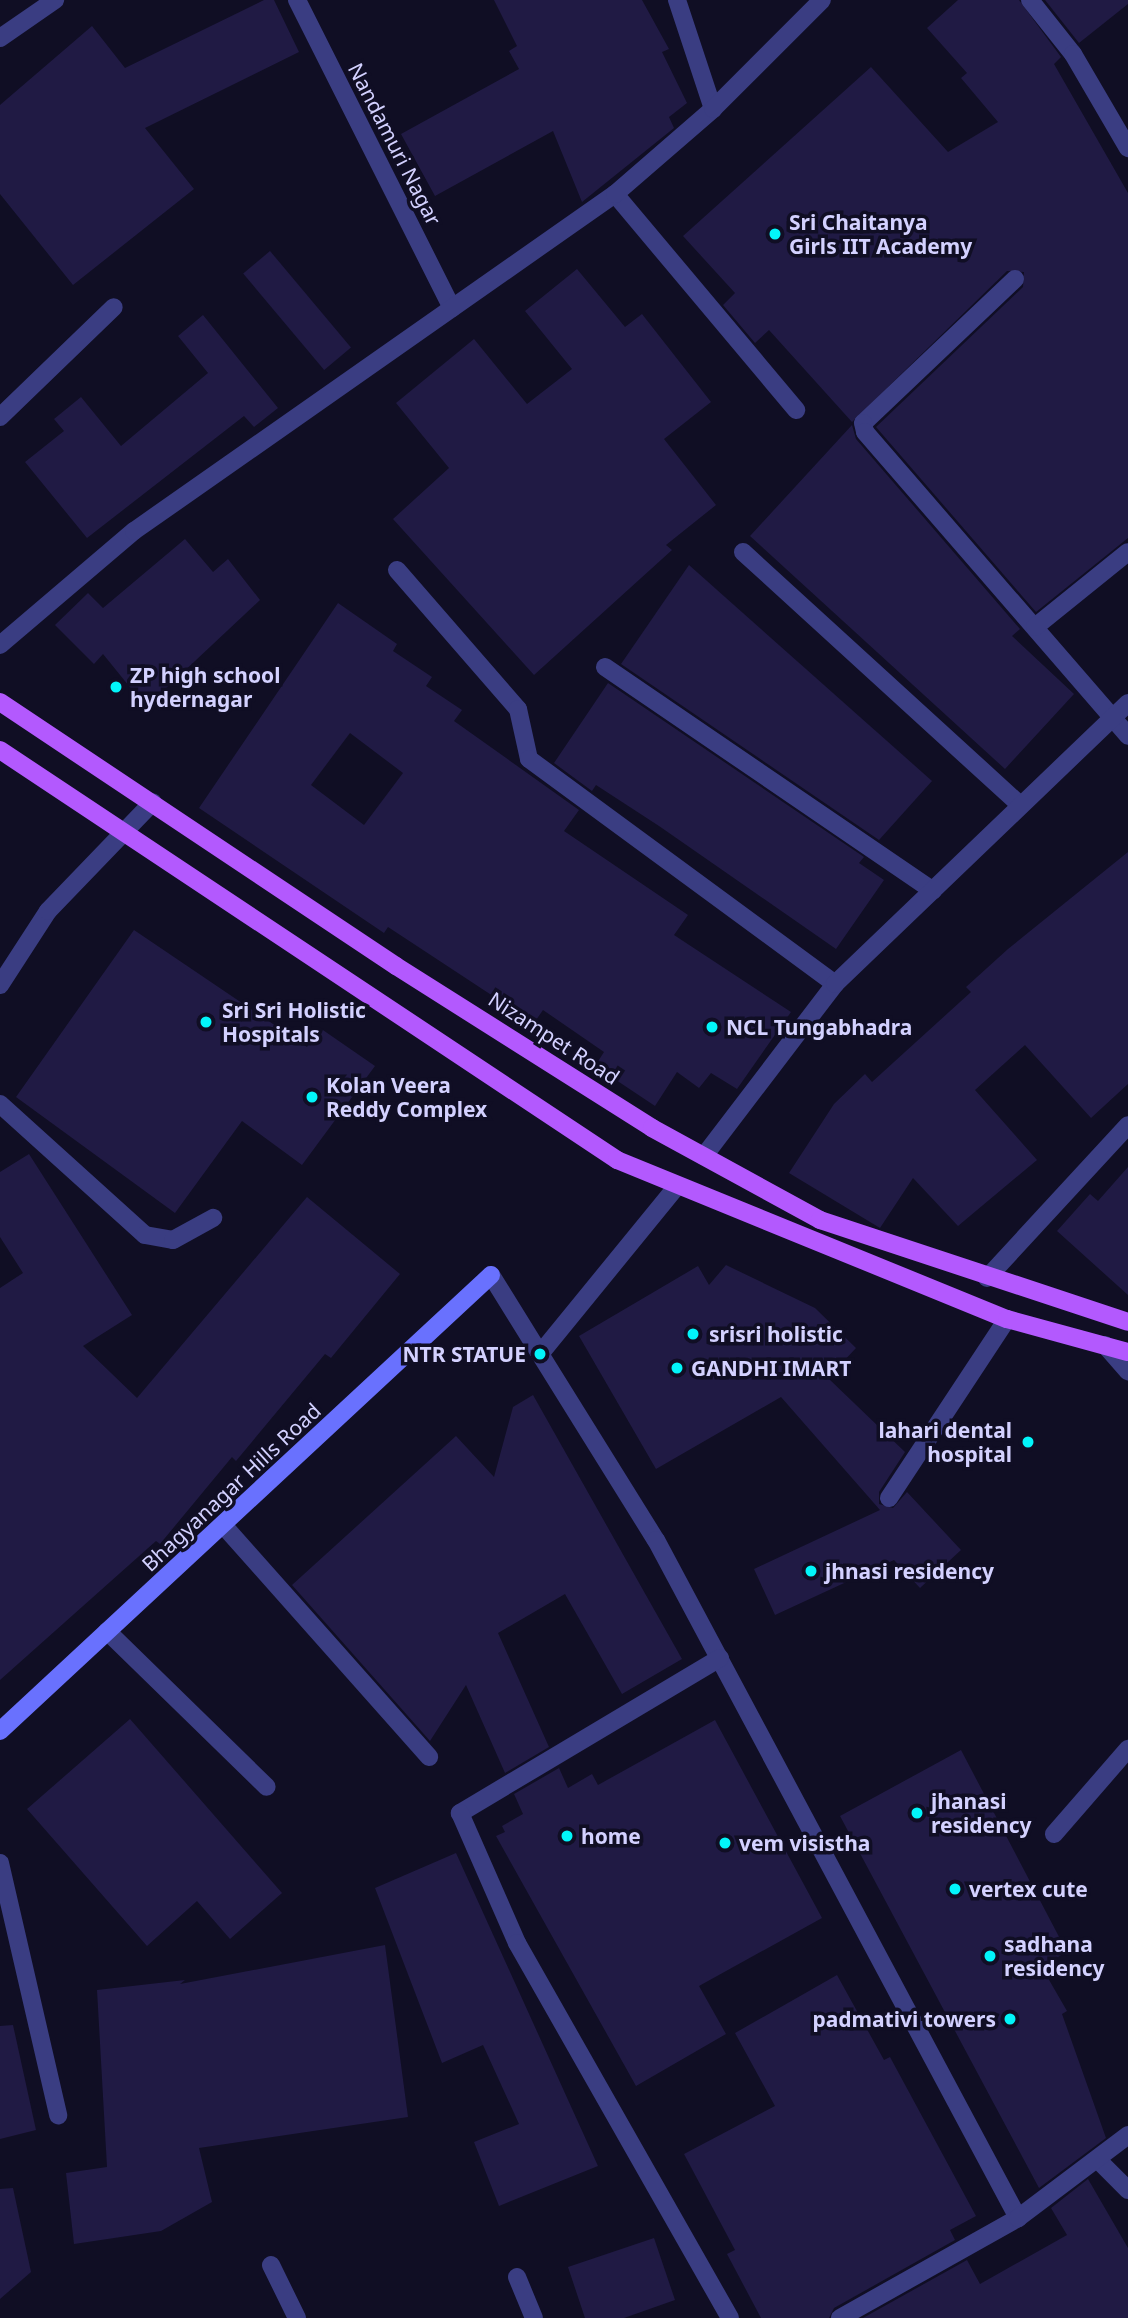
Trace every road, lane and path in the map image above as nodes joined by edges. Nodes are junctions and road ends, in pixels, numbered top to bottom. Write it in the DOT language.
graph roads {
  1 [pos="55,0"];
  2 [pos="297,0"];
  3 [pos="677,0"];
  4 [pos="822,0"];
  5 [pos="1030,0"];
  6 [pos="0,38"];
  7 [pos="713,108"];
  8 [pos="1128,148"];
  9 [pos="615,194"];
  10 [pos="1015,279"];
  11 [pos="114,307"];
  12 [pos="452,308"];
  13 [pos="796,410"];
  14 [pos="0,417"];
  15 [pos="743,552"];
  16 [pos="1128,552"];
  17 [pos="397,570"];
  18 [pos="1035,627"];
  19 [pos="0,645"];
  20 [pos="605,667"];
  21 [pos="0,702"];
  22 [pos="1128,703"];
  23 [pos="1111,715"];
  24 [pos="1128,736"];
  25 [pos="0,750"];
  26 [pos="153,802"];
  27 [pos="1019,804"];
  28 [pos="126,833"];
  29 [pos="933,891"];
  30 [pos="835,984"];
  31 [pos="0,985"];
  32 [pos="0,1104"];
  33 [pos="1128,1125"];
  34 [pos="704,1156"];
  35 [pos="677,1186"];
  36 [pos="213,1218"];
  37 [pos="491,1275"];
  38 [pos="987,1278"];
  39 [pos="1007,1319"];
  40 [pos="1128,1322"];
  41 [pos="1105,1345"];
  42 [pos="1128,1352"];
  43 [pos="540,1354"];
  44 [pos="1128,1371"];
  45 [pos="888,1498"];
  46 [pos="224,1525"];
  47 [pos="107,1631"];
  48 [pos="720,1658"];
  49 [pos="0,1731"];
  50 [pos="1128,1749"];
  51 [pos="429,1757"];
  52 [pos="267,1787"];
  53 [pos="1054,1834"];
  54 [pos="0,1863"];
  55 [pos="58,2115"];
  56 [pos="1128,2135"];
  57 [pos="1097,2159"];
  58 [pos="1128,2190"];
  59 [pos="1018,2218"];
  60 [pos="271,2265"];
  61 [pos="517,2277"];
  62 [pos="297,2318"];
  63 [pos="534,2318"];
  64 [pos="730,2318"];
  65 [pos="840,2318"];
  1 -- 6 [label="street"];
  2 -- 12 [label="street, Nandamuri Nagar"];
  3 -- 7 [label="street"];
  4 -- 7 [label="street"];
  5 -- 8 [label="street"];
  7 -- 9 [label="street"];
  9 -- 12 [label="street"];
  9 -- 13 [label="street"];
  10 -- 18 [label="street"];
  11 -- 14 [label="street"];
  12 -- 19 [label="street"];
  15 -- 27 [label="street"];
  16 -- 18 [label="street"];
  17 -- 30 [label="street"];
  18 -- 23 [label="street"];
  20 -- 29 [label="street"];
  21 -- 26 [label="main road, Nizampet Road"];
  22 -- 23 [label="street"];
  23 -- 24 [label="street"];
  23 -- 27 [label="street"];
  25 -- 28 [label="main road"];
  26 -- 28 [label="street"];
  26 -- 34 [label="main road, Nizampet Road"];
  27 -- 29 [label="street"];
  28 -- 31 [label="street"];
  28 -- 35 [label="main road"];
  29 -- 30 [label="street"];
  30 -- 34 [label="street"];
  32 -- 36 [label="street"];
  33 -- 38 [label="street"];
  34 -- 38 [label="main road, Nizampet Road"];
  35 -- 39 [label="main road"];
  35 -- 43 [label="street"];
  37 -- 43 [label="street"];
  37 -- 46 [label="main road, Bhagyanagar Hills Road"];
  38 -- 40 [label="main road, Nizampet Road"];
  39 -- 41 [label="main road"];
  39 -- 45 [label="street"];
  41 -- 42 [label="main road"];
  41 -- 44 [label="street"];
  43 -- 48 [label="street"];
  46 -- 47 [label="main road, Bhagyanagar Hills Road"];
  46 -- 51 [label="street"];
  47 -- 49 [label="main road, Bhagyanagar Hills Road"];
  47 -- 52 [label="street"];
  48 -- 59 [label="street"];
  48 -- 64 [label="street"];
  50 -- 53 [label="street"];
  54 -- 55 [label="street"];
  56 -- 57 [label="street"];
  57 -- 58 [label="street"];
  57 -- 59 [label="street"];
  59 -- 65 [label="street"];
  60 -- 62 [label="street"];
  61 -- 63 [label="street"];
}
